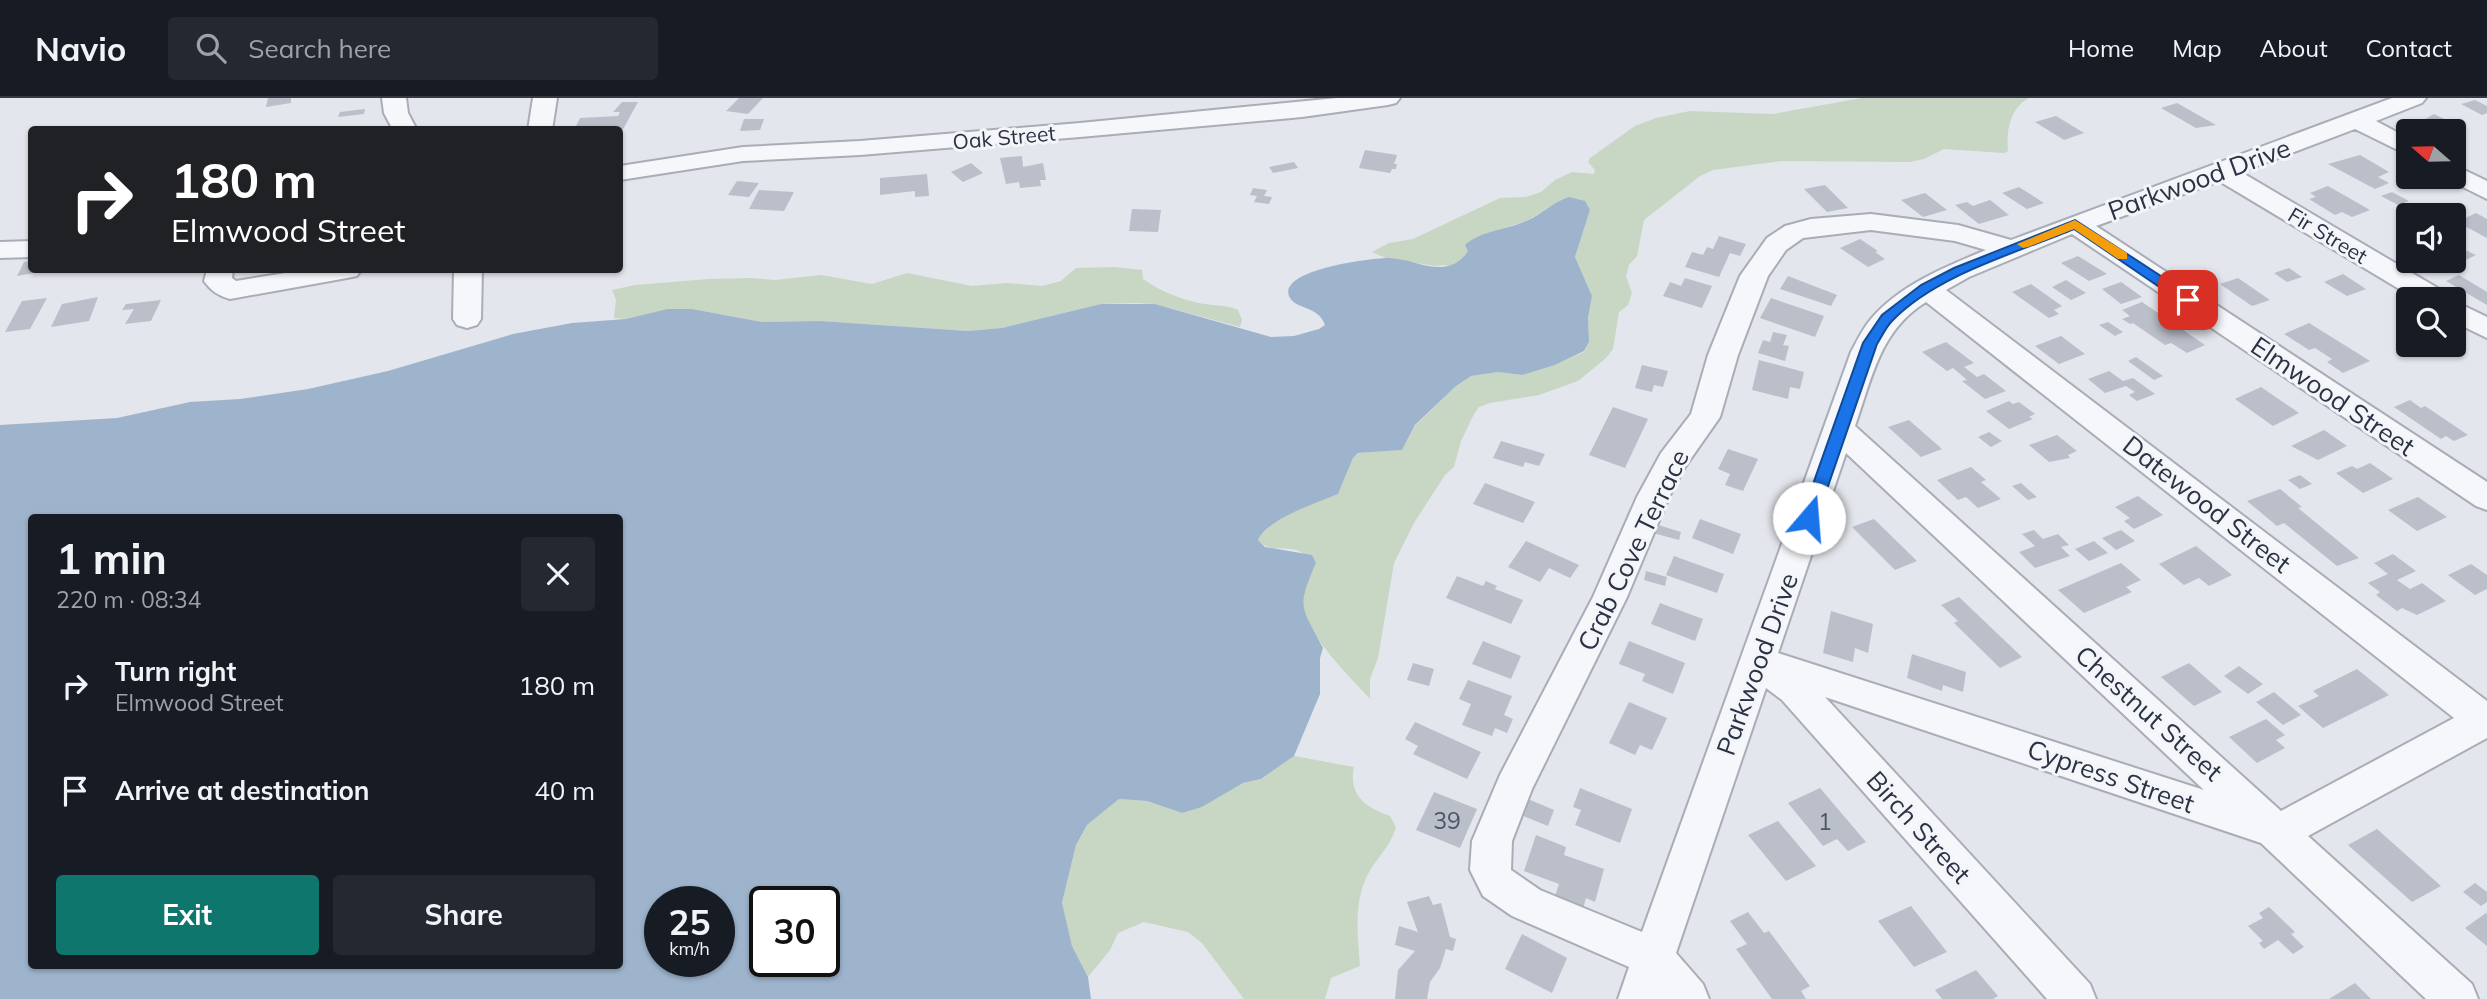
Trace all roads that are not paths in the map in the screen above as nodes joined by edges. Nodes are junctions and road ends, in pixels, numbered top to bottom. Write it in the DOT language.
graph roads {
  1 [pos="394,98"];
  2 [pos="545,98"];
  3 [pos="1388,98"];
  4 [pos="2414,98"];
  5 [pos="2356,120"];
  6 [pos="403,126"];
  7 [pos="541,126"];
  8 [pos="2396,142"];
  9 [pos="2221,171"];
  10 [pos="623,173"];
  11 [pos="2466,180"];
  12 [pos="2487,191"];
  13 [pos="2075,224"];
  14 [pos="28,249"];
  15 [pos="2012,249"];
  16 [pos="0,250"];
  17 [pos="220,273"];
  18 [pos="330,273"];
  19 [pos="468,273"];
  20 [pos="2416,287"];
  21 [pos="1926,288"];
  22 [pos="2466,317"];
  23 [pos="467,319"];
  24 [pos="2487,330"];
  25 [pos="1840,429"];
  26 [pos="2487,498"];
  27 [pos="1757,661"];
  28 [pos="2486,720"];
  29 [pos="2278,832"];
  30 [pos="1653,957"];
  31 [pos="1639,999"];
  32 [pos="1688,999"];
  33 [pos="2075,999"];
  34 [pos="2457,999"];
  1 -- 6 [label="street"];
  2 -- 7 [label="street"];
  3 -- 10 [label="street, Oak Street"];
  4 -- 5 [label="street, Parkwood Drive"];
  5 -- 8 [label="street"];
  5 -- 9 [label="street, Parkwood Drive"];
  9 -- 13 [label="street, Parkwood Drive"];
  9 -- 20 [label="street, Fir Street"];
  11 -- 12 [label="street"];
  13 -- 15 [label="street, Parkwood Drive"];
  13 -- 26 [label="street, Elmwood Street"];
  14 -- 16 [label="street"];
  15 -- 21 [label="street, Parkwood Drive"];
  15 -- 30 [label="street, Crab Cove Terrace"];
  17 -- 18 [label="street"];
  19 -- 23 [label="street"];
  21 -- 25 [label="street, Parkwood Drive"];
  21 -- 28 [label="street, Datewood Street"];
  22 -- 24 [label="street"];
  25 -- 27 [label="street, Parkwood Drive"];
  25 -- 29 [label="street, Chestnut Street"];
  27 -- 29 [label="street, Cypress Street"];
  27 -- 30 [label="street, Parkwood Drive"];
  27 -- 33 [label="street, Birch Street"];
  28 -- 29 [label="street"];
  29 -- 34 [label="street, Chestnut Street"];
  30 -- 31 [label="street, Parkwood Drive"];
  30 -- 32 [label="street"];
}
